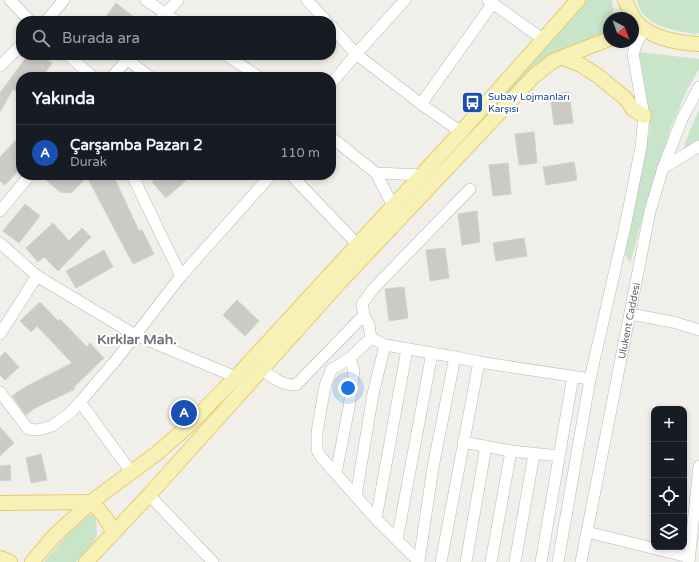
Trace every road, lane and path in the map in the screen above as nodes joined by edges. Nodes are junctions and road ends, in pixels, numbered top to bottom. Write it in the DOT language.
graph roads {
  1 [pos="10,0"];
  2 [pos="64,0"];
  3 [pos="146,0"];
  4 [pos="178,0"];
  5 [pos="308,0"];
  6 [pos="405,0"];
  7 [pos="578,0"];
  8 [pos="625,0"];
  9 [pos="490,2"];
  10 [pos="25,16"];
  11 [pos="50,16"];
  12 [pos="161,16"];
  13 [pos="163,16"];
  14 [pos="322,16"];
  15 [pos="640,28"];
  16 [pos="336,32"];
  17 [pos="544,40"];
  18 [pos="603,41"];
  19 [pos="699,44"];
  20 [pos="16,50"];
  21 [pos="356,54"];
  22 [pos="563,58"];
  23 [pos="74,60"];
  24 [pos="127,60"];
  25 [pos="133,60"];
  26 [pos="234,60"];
  27 [pos="0,66"];
  28 [pos="87,72"];
  29 [pos="116,72"];
  30 [pos="145,72"];
  31 [pos="252,72"];
  32 [pos="336,78"];
  33 [pos="699,87"];
  34 [pos="421,104"];
  35 [pos="644,116"];
  36 [pos="461,132"];
  37 [pos="336,141"];
  38 [pos="699,146"];
  39 [pos="663,168"];
  40 [pos="376,173"];
  41 [pos="423,175"];
  42 [pos="26,180"];
  43 [pos="134,180"];
  44 [pos="267,180"];
  45 [pos="296,180"];
  46 [pos="470,189"];
  47 [pos="393,206"];
  48 [pos="0,211"];
  49 [pos="0,243"];
  50 [pos="358,245"];
  51 [pos="37,276"];
  52 [pos="181,276"];
  53 [pos="364,314"];
  54 [pos="630,314"];
  55 [pos="699,330"];
  56 [pos="0,334"];
  57 [pos="135,335"];
  58 [pos="371,338"];
  59 [pos="385,345"];
  60 [pos="407,349"];
  61 [pos="432,353"];
  62 [pos="455,357"];
  63 [pos="350,358"];
  64 [pos="479,362"];
  65 [pos="262,370"];
  66 [pos="573,376"];
  67 [pos="236,377"];
  68 [pos="590,379"];
  69 [pos="0,392"];
  70 [pos="80,402"];
  71 [pos="463,442"];
  72 [pos="486,446"];
  73 [pos="511,452"];
  74 [pos="534,454"];
  75 [pos="559,456"];
  76 [pos="699,466"];
  77 [pos="132,473"];
  78 [pos="336,474"];
  79 [pos="149,495"];
  80 [pos="356,496"];
  81 [pos="91,502"];
  82 [pos="0,503"];
  83 [pos="376,518"];
  84 [pos="696,519"];
  85 [pos="113,532"];
  86 [pos="587,532"];
  87 [pos="397,540"];
  88 [pos="0,558"];
  89 [pos="689,559"];
  90 [pos="10,562"];
  91 [pos="32,562"];
  92 [pos="86,562"];
  93 [pos="213,562"];
  94 [pos="419,562"];
  95 [pos="441,562"];
  96 [pos="466,562"];
  97 [pos="491,562"];
  98 [pos="515,562"];
  99 [pos="541,562"];
  100 [pos="558,562"];
  101 [pos="581,562"];
  1 -- 10 [label="street"];
  2 -- 11 [label="street"];
  3 -- 12 [label="street"];
  4 -- 13 [label="street"];
  5 -- 14 [label="street"];
  6 -- 21 [label="street"];
  7 -- 17 [label="main road"];
  8 -- 15 [label="main road"];
  9 -- 17 [label="street"];
  9 -- 34 [label="street"];
  15 -- 19 [label="main road"];
  15 -- 35 [label="street"];
  16 -- 21 [label="street"];
  17 -- 36 [label="main road"];
  18 -- 22 [label="main road"];
  20 -- 27 [label="street"];
  21 -- 32 [label="street"];
  21 -- 34 [label="street"];
  22 -- 35 [label="main road"];
  22 -- 65 [label="main road"];
  23 -- 28 [label="street"];
  24 -- 29 [label="street"];
  25 -- 30 [label="street"];
  26 -- 31 [label="street"];
  33 -- 39 [label="street, Ulukent Caddesi"];
  34 -- 36 [label="street"];
  35 -- 68 [label="street"];
  36 -- 41 [label="main road"];
  37 -- 40 [label="street"];
  38 -- 39 [label="street"];
  39 -- 54 [label="street, Ulukent Caddesi"];
  40 -- 41 [label="street"];
  40 -- 47 [label="street"];
  41 -- 47 [label="main road"];
  42 -- 48 [label="street"];
  43 -- 52 [label="street"];
  44 -- 52 [label="street"];
  45 -- 50 [label="street"];
  46 -- 53 [label="street"];
  47 -- 50 [label="main road"];
  49 -- 51 [label="street"];
  50 -- 67 [label="main road"];
  51 -- 56 [label="street"];
  51 -- 57 [label="street"];
  52 -- 57 [label="street"];
  53 -- 58 [label="street"];
  53 -- 65 [label="street"];
  54 -- 55 [label="street"];
  54 -- 86 [label="street, Ulukent Caddesi"];
  57 -- 67 [label="street"];
  57 -- 70 [label="street"];
  58 -- 59 [label="street"];
  58 -- 63 [label="street"];
  59 -- 60 [label="street"];
  59 -- 80 [label="street"];
  60 -- 61 [label="street"];
  60 -- 83 [label="street"];
  61 -- 62 [label="street"];
  61 -- 87 [label="street"];
  62 -- 64 [label="street"];
  62 -- 94 [label="street"];
  63 -- 78 [label="street"];
  63 -- 78 [label="street"];
  64 -- 66 [label="street"];
  64 -- 71 [label="street"];
  65 -- 79 [label="main road"];
  66 -- 68 [label="street"];
  66 -- 75 [label="street"];
  67 -- 77 [label="main road"];
  68 -- 100 [label="street"];
  69 -- 70 [label="street"];
  70 -- 77 [label="street"];
  71 -- 72 [label="street"];
  71 -- 95 [label="street"];
  72 -- 73 [label="street"];
  72 -- 96 [label="street"];
  73 -- 74 [label="street"];
  73 -- 97 [label="street"];
  74 -- 75 [label="street"];
  74 -- 98 [label="street"];
  75 -- 99 [label="street"];
  76 -- 84 [label="street"];
  77 -- 81 [label="main road"];
  78 -- 80 [label="street"];
  79 -- 85 [label="main road"];
  79 -- 93 [label="street"];
  80 -- 83 [label="street"];
  81 -- 82 [label="main road"];
  81 -- 85 [label="main road"];
  81 -- 91 [label="main road"];
  83 -- 87 [label="street"];
  84 -- 89 [label="street"];
  85 -- 92 [label="main road"];
  86 -- 89 [label="street"];
  86 -- 101 [label="street, Ulukent Caddesi"];
  87 -- 94 [label="street"];
  88 -- 90 [label="main road"];
}
